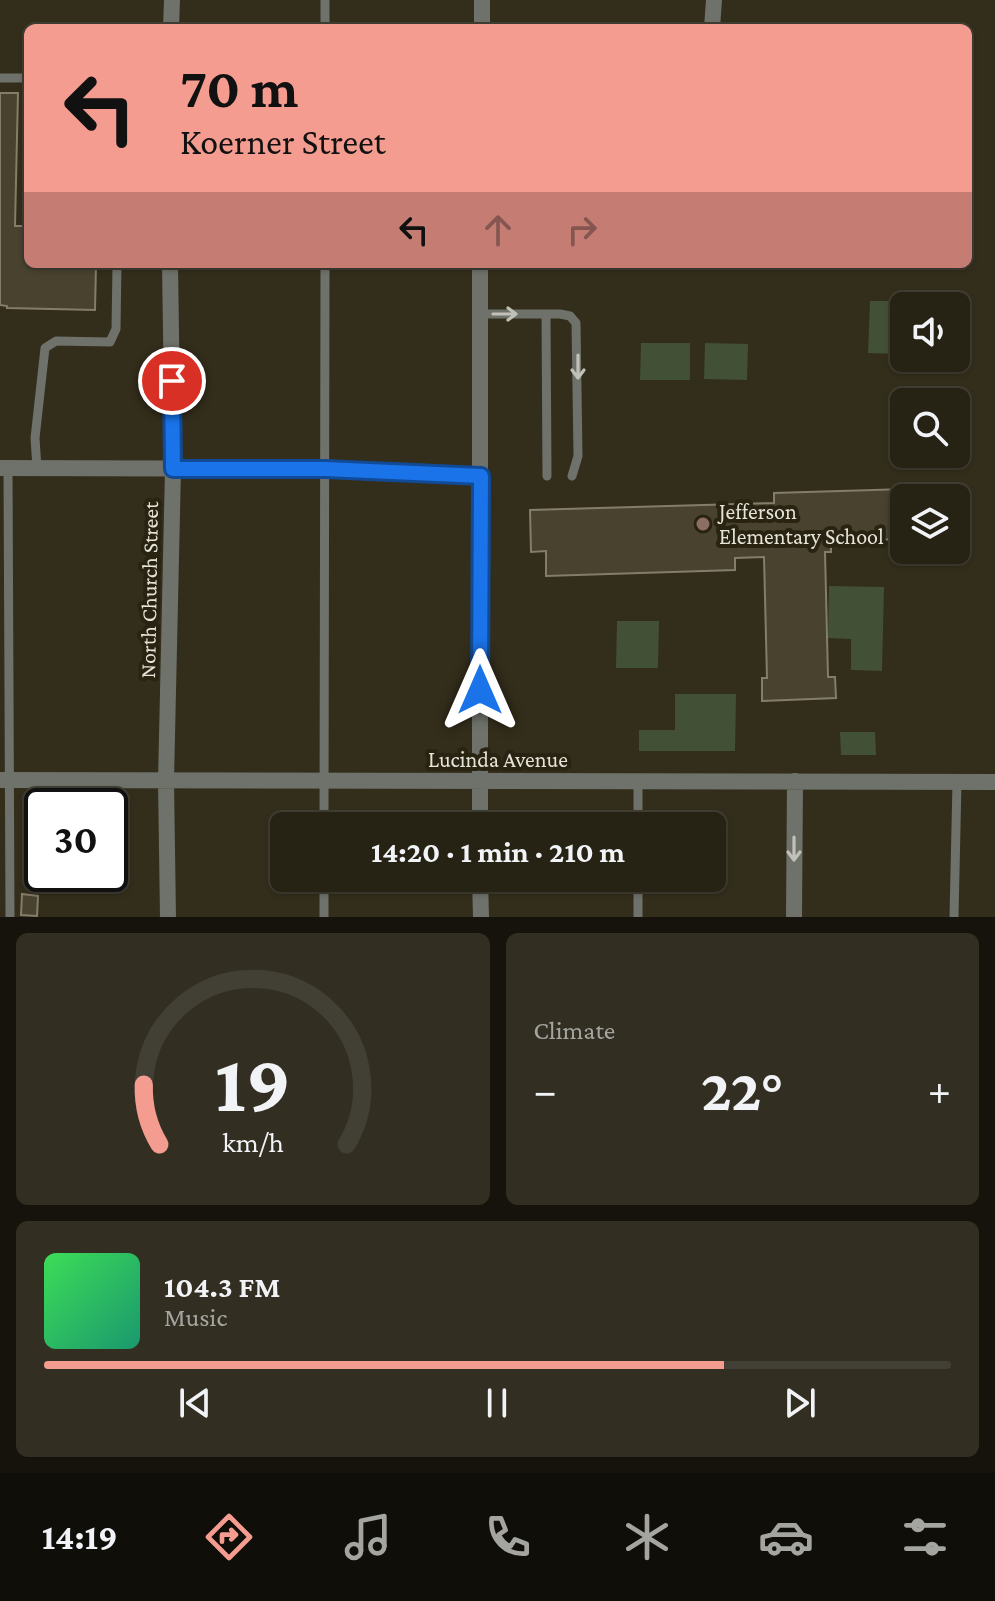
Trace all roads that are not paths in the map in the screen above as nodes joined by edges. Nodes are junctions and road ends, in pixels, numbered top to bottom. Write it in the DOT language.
graph roads {
  1 [pos="172,0"];
  2 [pos="325,0"];
  3 [pos="482,0"];
  4 [pos="714,0"];
  5 [pos="171,24"];
  6 [pos="325,24"];
  7 [pos="482,24"];
  8 [pos="712,24"];
  9 [pos="0,78"];
  10 [pos="24,78"];
  11 [pos="117,268"];
  12 [pos="170,268"];
  13 [pos="325,268"];
  14 [pos="480,268"];
  15 [pos="480,314"];
  16 [pos="546,314"];
  17 [pos="4,468"];
  18 [pos="37,468"];
  19 [pos="173,469"];
  20 [pos="325,469"];
  21 [pos="481,476"];
  22 [pos="547,476"];
  23 [pos="572,476"];
  24 [pos="5,780"];
  25 [pos="166,781"];
  26 [pos="324,781"];
  27 [pos="479,781"];
  28 [pos="638,781"];
  29 [pos="795,781"];
  30 [pos="957,782"];
  31 [pos="995,782"];
  32 [pos="324,812"];
  33 [pos="480,812"];
  34 [pos="638,812"];
  35 [pos="324,892"];
  36 [pos="480,892"];
  37 [pos="638,892"];
  38 [pos="10,917"];
  39 [pos="168,917"];
  40 [pos="324,917"];
  41 [pos="481,917"];
  42 [pos="638,917"];
  43 [pos="794,917"];
  44 [pos="954,917"];
  1 -- 5 [label="street"];
  2 -- 6 [label="lane"];
  3 -- 7 [label="street"];
  4 -- 8 [label="street"];
  9 -- 10 [label="lane"];
  11 -- 18 [label="lane"];
  12 -- 19 [label="street, North Church Street"];
  13 -- 20 [label="lane"];
  14 -- 15 [label="street"];
  15 -- 16 [label="lane, one-way"];
  15 -- 21 [label="street"];
  16 -- 22 [label="lane"];
  16 -- 23 [label="lane, one-way"];
  17 -- 18 [label="street"];
  17 -- 24 [label="lane"];
  18 -- 19 [label="street"];
  19 -- 20 [label="street"];
  19 -- 25 [label="street, North Church Street"];
  20 -- 21 [label="street"];
  20 -- 26 [label="lane"];
  21 -- 27 [label="street"];
  24 -- 25 [label="street, Lucinda Avenue"];
  24 -- 38 [label="lane"];
  25 -- 26 [label="street, Lucinda Avenue"];
  25 -- 39 [label="street, North Church Street"];
  26 -- 27 [label="street, Lucinda Avenue"];
  26 -- 32 [label="lane"];
  27 -- 28 [label="street, Lucinda Avenue"];
  27 -- 33 [label="street"];
  28 -- 29 [label="street, Lucinda Avenue"];
  28 -- 34 [label="lane"];
  29 -- 30 [label="street, Lucinda Avenue"];
  29 -- 43 [label="street, one-way"];
  30 -- 31 [label="street, Lucinda Avenue"];
  30 -- 44 [label="lane"];
  35 -- 40 [label="lane"];
  36 -- 41 [label="street"];
  37 -- 42 [label="lane"];
}
